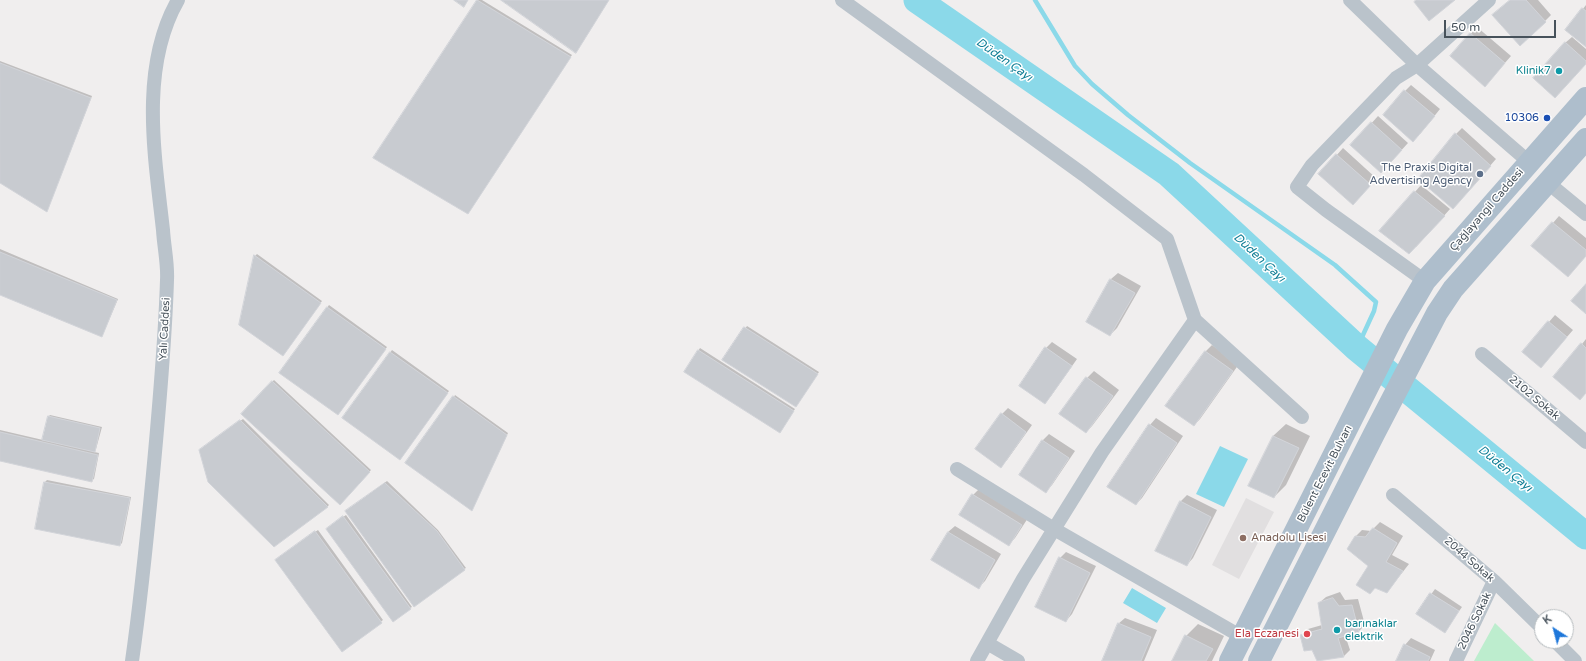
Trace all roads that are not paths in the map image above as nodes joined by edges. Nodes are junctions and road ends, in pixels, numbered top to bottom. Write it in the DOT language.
graph roads {
  1 [pos="178,0"];
  2 [pos="842,0"];
  3 [pos="1350,0"];
  4 [pos="1489,0"];
  5 [pos="1417,65"];
  6 [pos="1586,98"];
  7 [pos="1586,139"];
  8 [pos="1529,162"];
  9 [pos="1547,182"];
  10 [pos="1586,214"];
  11 [pos="1425,281"];
  12 [pos="1195,320"];
  13 [pos="1397,329"];
  14 [pos="1482,354"];
  15 [pos="1302,417"];
  16 [pos="1586,442"];
  17 [pos="957,470"];
  18 [pos="1393,495"];
  19 [pos="1054,529"];
  20 [pos="1494,581"];
  21 [pos="1534,620"];
  22 [pos="1242,637"];
  23 [pos="987,642"];
  24 [pos="1563,649"];
  25 [pos="132,661"];
  26 [pos="977,661"];
  27 [pos="1018,661"];
  28 [pos="1230,661"];
  29 [pos="1258,661"];
  30 [pos="1456,661"];
  31 [pos="1575,661"];
  1 -- 25 [label="street, Yalı Caddesi"];
  2 -- 12 [label="street"];
  3 -- 5 [label="street"];
  4 -- 5 [label="street"];
  5 -- 8 [label="street"];
  5 -- 11 [label="street"];
  6 -- 8 [label="main road, Çağlayangil Caddesi"];
  7 -- 9 [label="main road"];
  8 -- 11 [label="main road, Çağlayangil Caddesi"];
  9 -- 10 [label="street"];
  9 -- 29 [label="main road"];
  11 -- 13 [label="main road, Çağlayangil Caddesi"];
  12 -- 15 [label="street"];
  12 -- 19 [label="street"];
  13 -- 22 [label="main road, Bülent Ecevit Bulvarı"];
  14 -- 16 [label="street, 2102 Sokak"];
  17 -- 19 [label="street"];
  18 -- 20 [label="street, 2044 Sokak"];
  19 -- 22 [label="street"];
  19 -- 23 [label="street"];
  20 -- 21 [label="street, 2044 Sokak"];
  20 -- 30 [label="street, 2046 Sokak"];
  22 -- 28 [label="main road, Bülent Ecevit Bulvarı"];
  23 -- 26 [label="street"];
  23 -- 27 [label="street"];
  24 -- 31 [label="street"];
}
